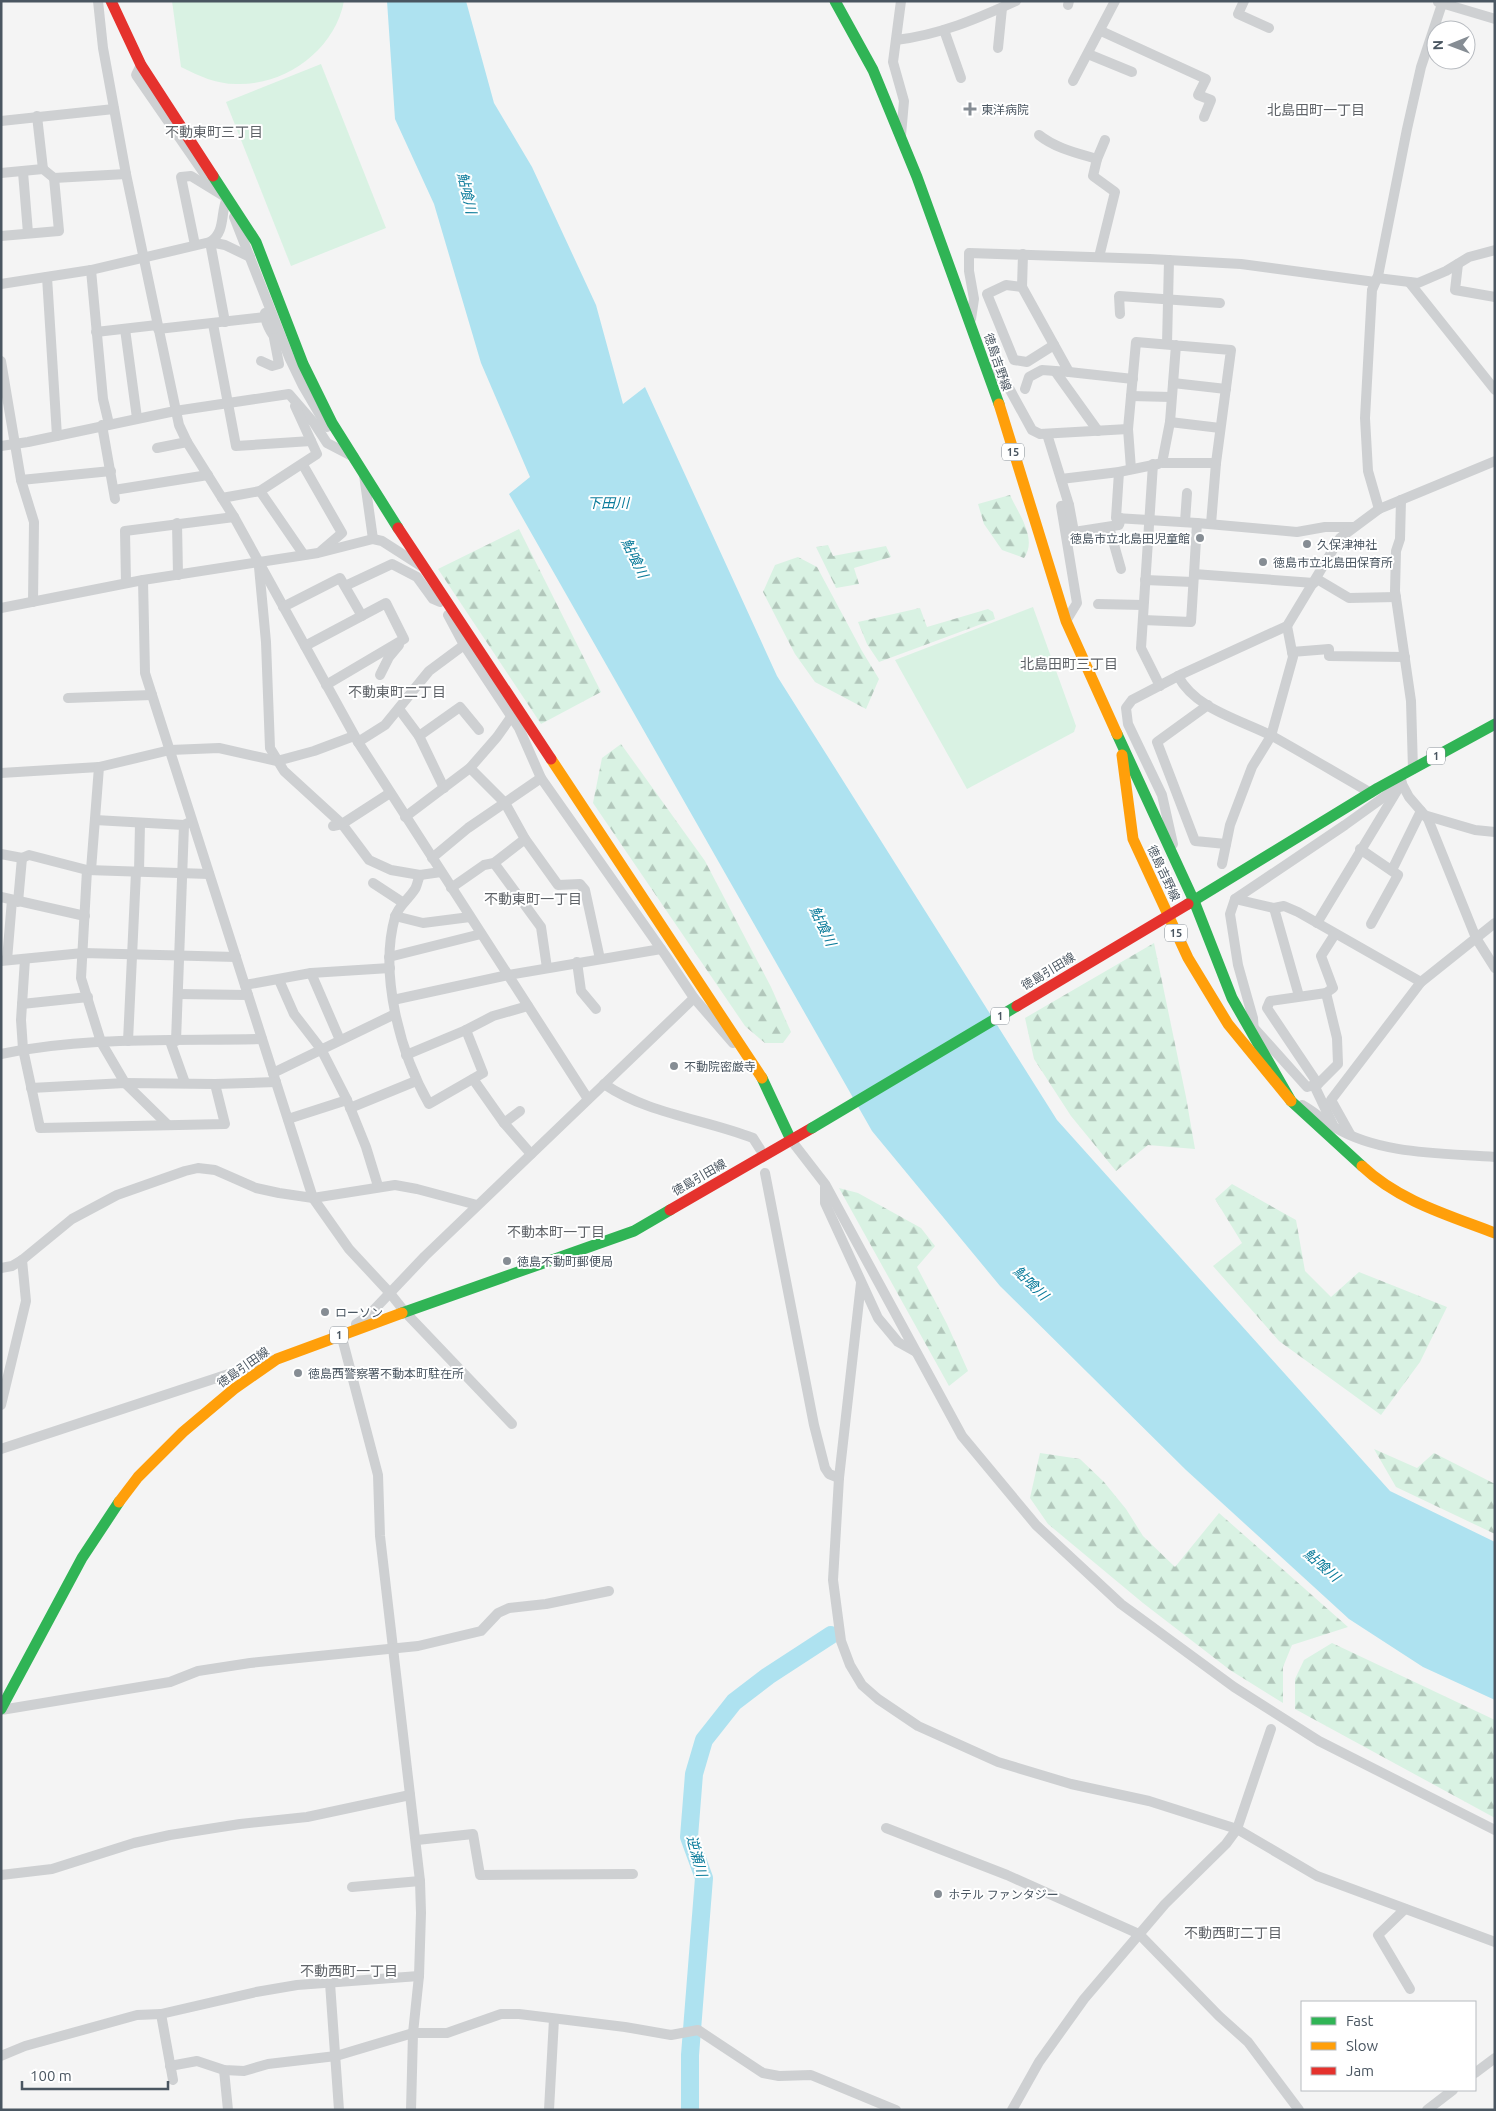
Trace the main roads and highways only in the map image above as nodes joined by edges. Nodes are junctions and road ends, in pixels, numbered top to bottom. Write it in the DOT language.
graph roads {
  1 [pos="111,1"];
  2 [pos="835,1"];
  3 [pos="1495,724"];
  4 [pos="1120,739"];
  5 [pos="1191,903"];
  6 [pos="1292,1101"];
  7 [pos="791,1140"];
  8 [pos="1495,1233"];
  9 [pos="1,1710"];
  1 -- 7 [label="main road"];
  2 -- 4 [label="main road, 徳島吉野線 / 15"];
  3 -- 5 [label="main road, 徳島引田線 / 1"];
  4 -- 5 [label="main road, 徳島吉野線 / 15"];
  4 -- 6 [label="main road, 徳島吉野線 / 15"];
  5 -- 6 [label="main road, 徳島吉野線"];
  5 -- 7 [label="main road, 徳島引田線 / 1, bridge"];
  6 -- 8 [label="main road"];
  7 -- 9 [label="main road, 徳島引田線 / 1"];
}
